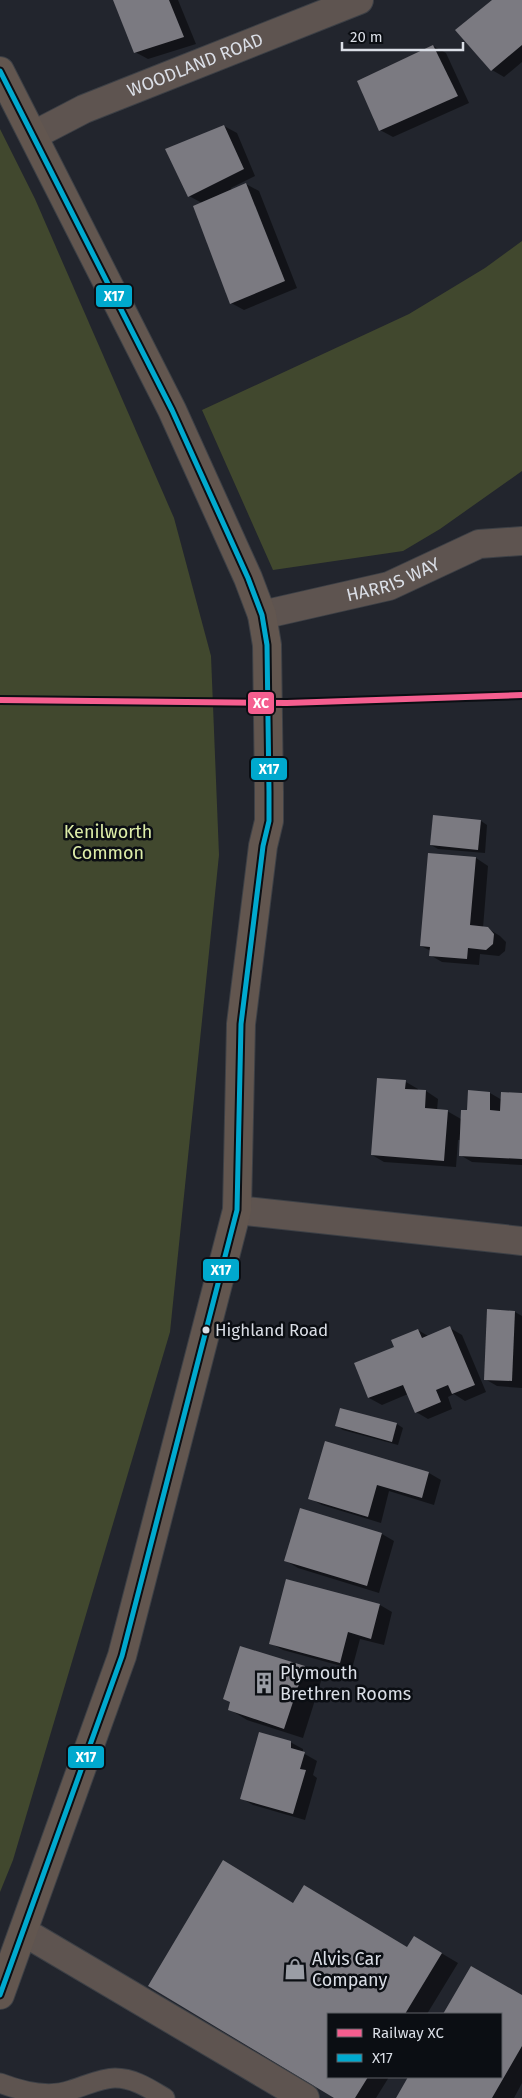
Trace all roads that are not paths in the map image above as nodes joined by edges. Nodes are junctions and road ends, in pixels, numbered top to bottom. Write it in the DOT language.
graph roads {
  1 [pos="359,0"];
  2 [pos="0,70"];
  3 [pos="34,135"];
  4 [pos="522,541"];
  5 [pos="262,615"];
  6 [pos="237,1210"];
  7 [pos="522,1241"];
  8 [pos="24,1932"];
  9 [pos="0,1996"];
  10 [pos="0,2083"];
  11 [pos="292,2095"];
  12 [pos="165,2098"];
  1 -- 3 [label="street, WOODLAND ROAD"];
  2 -- 3 [label="street"];
  3 -- 5 [label="street"];
  4 -- 5 [label="street, HARRIS WAY"];
  5 -- 6 [label="street"];
  6 -- 7 [label="street"];
  6 -- 8 [label="street"];
  8 -- 9 [label="street"];
  8 -- 11 [label="street"];
  10 -- 12 [label="lane"];
}
